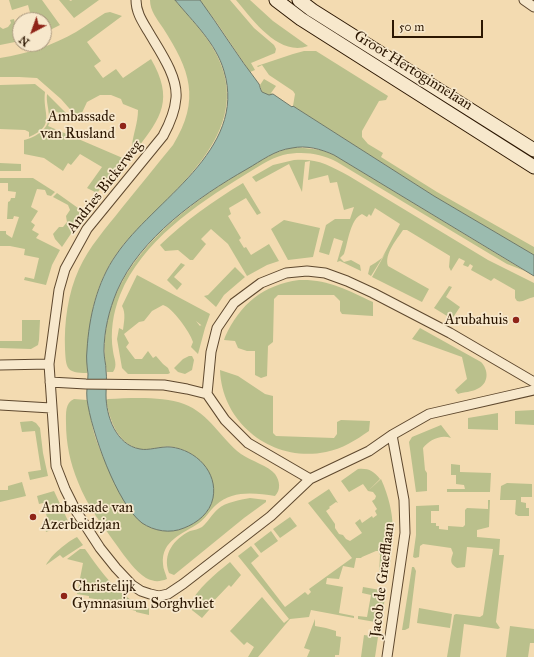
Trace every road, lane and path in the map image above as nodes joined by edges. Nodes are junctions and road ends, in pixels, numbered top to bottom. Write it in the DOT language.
graph roads {
  1 [pos="136,0"];
  2 [pos="276,0"];
  3 [pos="299,0"];
  4 [pos="524,0"];
  5 [pos="534,7"];
  6 [pos="534,150"];
  7 [pos="534,167"];
  8 [pos="0,364"];
  9 [pos="49,364"];
  10 [pos="50,382"];
  11 [pos="534,382"];
  12 [pos="534,390"];
  13 [pos="206,394"];
  14 [pos="0,405"];
  15 [pos="51,408"];
  16 [pos="392,435"];
  17 [pos="310,479"];
  18 [pos="386,657"];
  1 -- 9 [label="street, Andries Bickerweg"];
  2 -- 7 [label="main road, Groot Hertoginnelaan"];
  3 -- 6 [label="main road, Groot Hertoginnelaan"];
  4 -- 5 [label="street"];
  8 -- 9 [label="street"];
  9 -- 10 [label="street, Andries Bickerweg"];
  10 -- 13 [label="street"];
  10 -- 15 [label="street, Andries Bickerweg"];
  11 -- 13 [label="street"];
  12 -- 16 [label="street, Andries Bickerweg"];
  13 -- 17 [label="street"];
  14 -- 15 [label="street"];
  15 -- 17 [label="street, Andries Bickerweg"];
  16 -- 17 [label="street, Andries Bickerweg"];
  16 -- 18 [label="street, Jacob de Graefflaan"];
}
